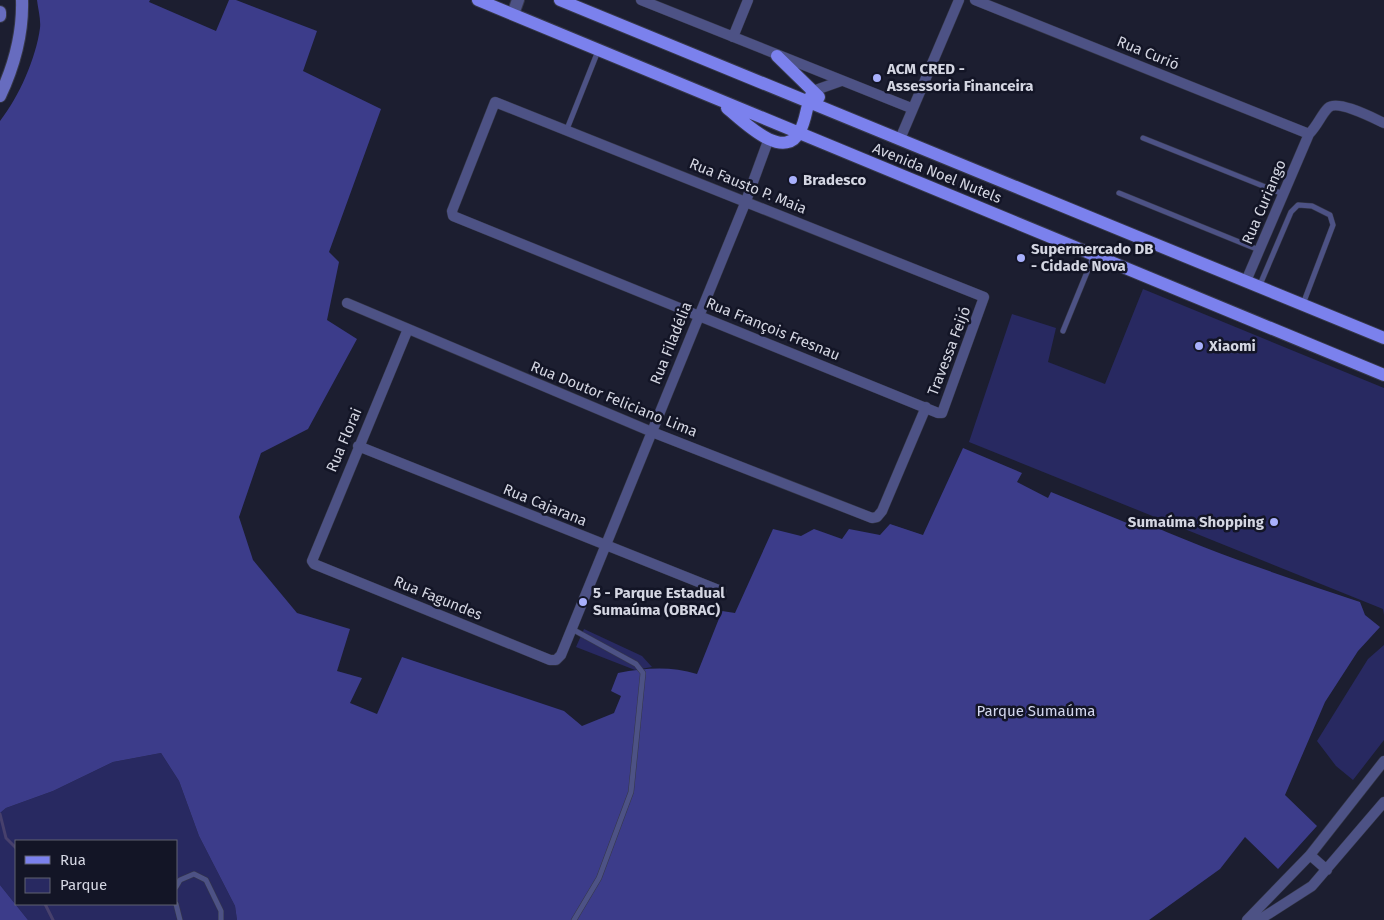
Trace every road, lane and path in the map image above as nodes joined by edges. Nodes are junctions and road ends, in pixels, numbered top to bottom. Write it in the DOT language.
graph roads {
  1 [pos="22,0"];
  2 [pos="478,0"];
  3 [pos="518,0"];
  4 [pos="560,0"];
  5 [pos="641,0"];
  6 [pos="748,0"];
  7 [pos="959,0"];
  8 [pos="975,0"];
  9 [pos="0,12"];
  10 [pos="513,14"];
  11 [pos="0,16"];
  12 [pos="733,38"];
  13 [pos="598,50"];
  14 [pos="777,56"];
  15 [pos="841,80"];
  16 [pos="0,96"];
  17 [pos="810,96"];
  18 [pos="715,99"];
  19 [pos="911,108"];
  20 [pos="1384,123"];
  21 [pos="566,129"];
  22 [pos="799,134"];
  23 [pos="1309,134"];
  24 [pos="1143,138"];
  25 [pos="900,139"];
  26 [pos="768,141"];
  27 [pos="1119,193"];
  28 [pos="1283,194"];
  29 [pos="746,201"];
  30 [pos="453,216"];
  31 [pos="1260,250"];
  32 [pos="1094,255"];
  33 [pos="1246,282"];
  34 [pos="1259,287"];
  35 [pos="984,300"];
  36 [pos="347,303"];
  37 [pos="1303,304"];
  38 [pos="698,316"];
  39 [pos="408,329"];
  40 [pos="1063,331"];
  41 [pos="1384,338"];
  42 [pos="1384,374"];
  43 [pos="926,407"];
  44 [pos="942,413"];
  45 [pos="652,432"];
  46 [pos="358,446"];
  47 [pos="606,545"];
  48 [pos="314,564"];
  49 [pos="721,591"];
  50 [pos="572,629"];
  51 [pos="550,660"];
  52 [pos="1384,762"];
  53 [pos="1384,802"];
  54 [pos="1310,855"];
  55 [pos="1327,870"];
  56 [pos="178,884"];
  57 [pos="176,905"];
  58 [pos="180,920"];
  59 [pos="221,920"];
  60 [pos="574,920"];
  61 [pos="1247,920"];
  62 [pos="1259,920"];
  1 -- 16 [label="main road"];
  2 -- 10 [label="main road, Avenida Noel Nutels"];
  3 -- 10 [label="street"];
  4 -- 17 [label="main road, Avenida Noel Nutels"];
  5 -- 12 [label="street"];
  6 -- 12 [label="street"];
  7 -- 19 [label="street"];
  8 -- 23 [label="street, Rua Curió"];
  9 -- 11 [label="main road"];
  10 -- 13 [label="main road, Avenida Noel Nutels"];
  12 -- 14 [label="street"];
  13 -- 18 [label="main road, Avenida Noel Nutels"];
  13 -- 21 [label="lane"];
  14 -- 15 [label="street"];
  14 -- 17 [label="main road"];
  15 -- 17 [label="street"];
  15 -- 19 [label="street"];
  17 -- 22 [label="main road"];
  17 -- 25 [label="main road, Avenida Noel Nutels"];
  18 -- 22 [label="main road, Avenida Noel Nutels"];
  18 -- 26 [label="main road"];
  19 -- 25 [label="street"];
  20 -- 23 [label="street, Rua Curiango"];
  21 -- 29 [label="street, Rua Fausto P. Maia"];
  21 -- 30 [label="street, Rua Fausto P. Maia"];
  22 -- 26 [label="main road"];
  22 -- 32 [label="main road, Avenida Noel Nutels"];
  23 -- 28 [label="street, Rua Curiango"];
  24 -- 28 [label="lane"];
  25 -- 33 [label="main road, Avenida Noel Nutels"];
  26 -- 29 [label="street, Rua Filadélia"];
  27 -- 31 [label="lane"];
  28 -- 31 [label="street, Rua Curiango"];
  29 -- 35 [label="street, Rua Fausto P. Maia"];
  29 -- 38 [label="street, Rua Filadélia"];
  30 -- 38 [label="street, Rua François Fresnau"];
  31 -- 33 [label="street, Rua Curiango"];
  32 -- 40 [label="lane"];
  32 -- 42 [label="main road, Avenida Noel Nutels"];
  33 -- 34 [label="main road, Avenida Noel Nutels"];
  34 -- 37 [label="main road, Avenida Noel Nutels"];
  34 -- 37 [label="lane"];
  35 -- 44 [label="street, Travessa Feijó"];
  36 -- 39 [label="street, Rua Doutor Feliciano Lima"];
  37 -- 41 [label="main road, Avenida Noel Nutels"];
  38 -- 43 [label="street, Rua François Fresnau"];
  38 -- 45 [label="street, Rua Filadélia"];
  39 -- 45 [label="street, Rua Doutor Feliciano Lima"];
  39 -- 46 [label="street, Rua Florai"];
  43 -- 44 [label="street, Rua François Fresnau"];
  43 -- 45 [label="street, Rua Doutor Feliciano Lima"];
  45 -- 47 [label="street, Rua Filadélia"];
  46 -- 47 [label="street, Rua Cajarana"];
  46 -- 48 [label="street, Rua Florai"];
  47 -- 49 [label="street, Rua Cajarana"];
  47 -- 50 [label="street, Rua Filadélia"];
  48 -- 51 [label="street, Rua Fagundes"];
  50 -- 51 [label="street, Rua Filadélia"];
  50 -- 60 [label="lane"];
  52 -- 54 [label="street"];
  53 -- 55 [label="street"];
  54 -- 55 [label="street"];
  54 -- 61 [label="street"];
  55 -- 62 [label="street"];
  56 -- 59 [label="lane"];
  57 -- 58 [label="lane"];
}
